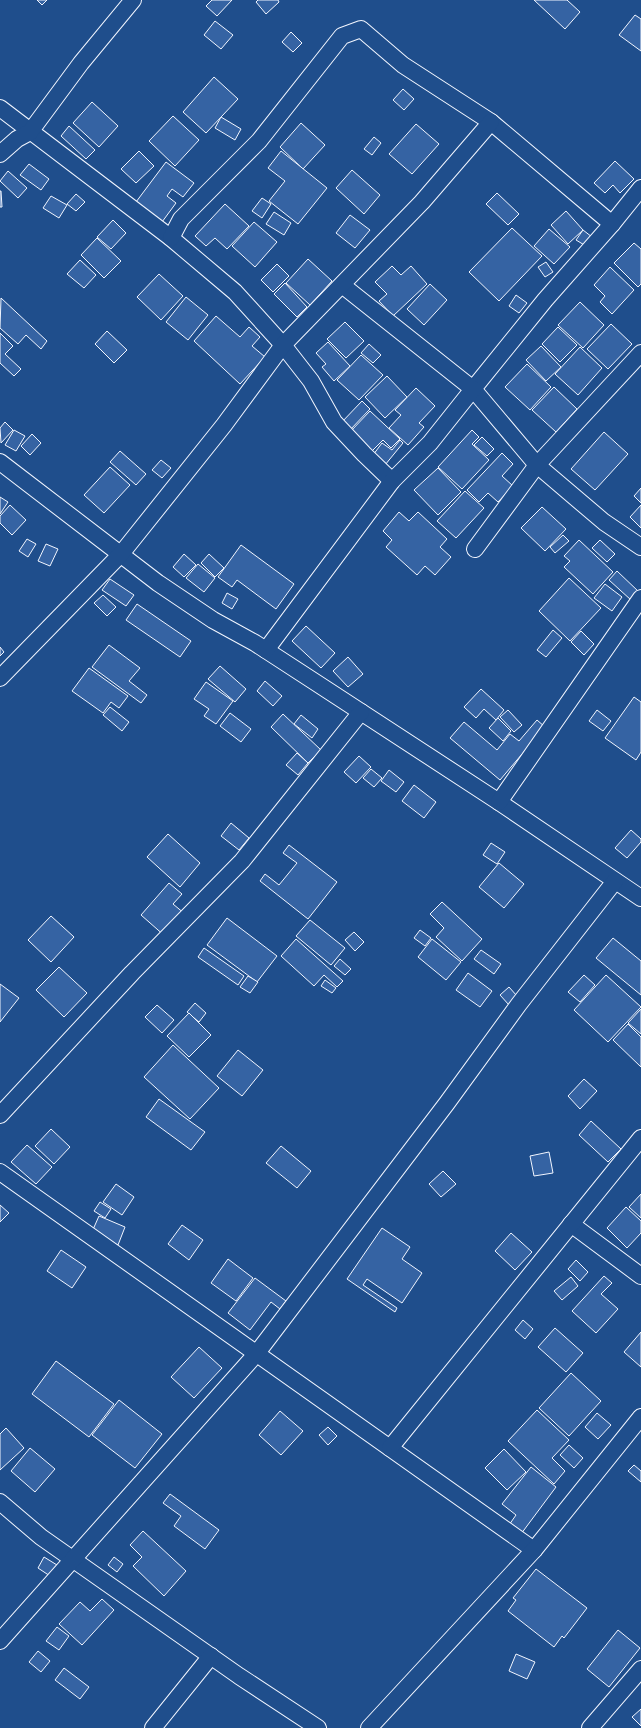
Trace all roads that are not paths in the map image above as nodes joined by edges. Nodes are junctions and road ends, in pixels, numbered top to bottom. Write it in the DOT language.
graph roads {
  1 [pos="133,0"];
  2 [pos="0,108"];
  3 [pos="491,122"];
  4 [pos="30,132"];
  5 [pos="0,154"];
  6 [pos="641,188"];
  7 [pos="612,224"];
  8 [pos="171,238"];
  9 [pos="342,285"];
  10 [pos="283,345"];
  11 [pos="641,354"];
  12 [pos="473,389"];
  13 [pos="0,462"];
  14 [pos="537,465"];
  15 [pos="392,481"];
  16 [pos="641,547"];
  17 [pos="475,549"];
  18 [pos="121,554"];
  19 [pos="641,598"];
  20 [pos="266,650"];
  21 [pos="0,678"];
  22 [pos="361,712"];
  23 [pos="499,802"];
  24 [pos="615,881"];
  25 [pos="638,892"];
  26 [pos="0,1115"];
  27 [pos="641,1138"];
  28 [pos="0,1172"];
  29 [pos="571,1224"];
  30 [pos="641,1276"];
  31 [pos="257,1353"];
  32 [pos="641,1417"];
  33 [pos="390,1448"];
  34 [pos="0,1502"];
  35 [pos="534,1550"];
  36 [pos="73,1559"];
  37 [pos="0,1641"];
  38 [pos="211,1656"];
  39 [pos="641,1669"];
  40 [pos="153,1728"];
  41 [pos="318,1728"];
  42 [pos="369,1728"];
  43 [pos="590,1728"];
  1 -- 4 [label="street"];
  2 -- 4 [label="street"];
  3 -- 7 [label="street"];
  3 -- 8 [label="street"];
  3 -- 9 [label="street"];
  4 -- 5 [label="street"];
  4 -- 8 [label="street"];
  6 -- 7 [label="street"];
  7 -- 12 [label="street"];
  8 -- 10 [label="street"];
  9 -- 10 [label="street"];
  9 -- 12 [label="street"];
  10 -- 15 [label="street"];
  10 -- 18 [label="street"];
  11 -- 14 [label="street"];
  12 -- 14 [label="street"];
  12 -- 15 [label="street"];
  13 -- 18 [label="street"];
  14 -- 16 [label="street"];
  14 -- 17 [label="street"];
  15 -- 20 [label="street"];
  18 -- 20 [label="street"];
  18 -- 21 [label="street"];
  19 -- 23 [label="street"];
  20 -- 22 [label="street"];
  22 -- 23 [label="street"];
  22 -- 26 [label="street"];
  23 -- 24 [label="street"];
  24 -- 25 [label="street"];
  24 -- 31 [label="street"];
  27 -- 29 [label="street"];
  28 -- 31 [label="street"];
  29 -- 30 [label="street"];
  29 -- 33 [label="street"];
  31 -- 33 [label="street"];
  31 -- 36 [label="street"];
  32 -- 35 [label="street"];
  33 -- 35 [label="street"];
  34 -- 36 [label="street"];
  35 -- 42 [label="street"];
  36 -- 37 [label="street"];
  36 -- 38 [label="street"];
  38 -- 40 [label="street"];
  38 -- 41 [label="street"];
  39 -- 43 [label="street"];
}
